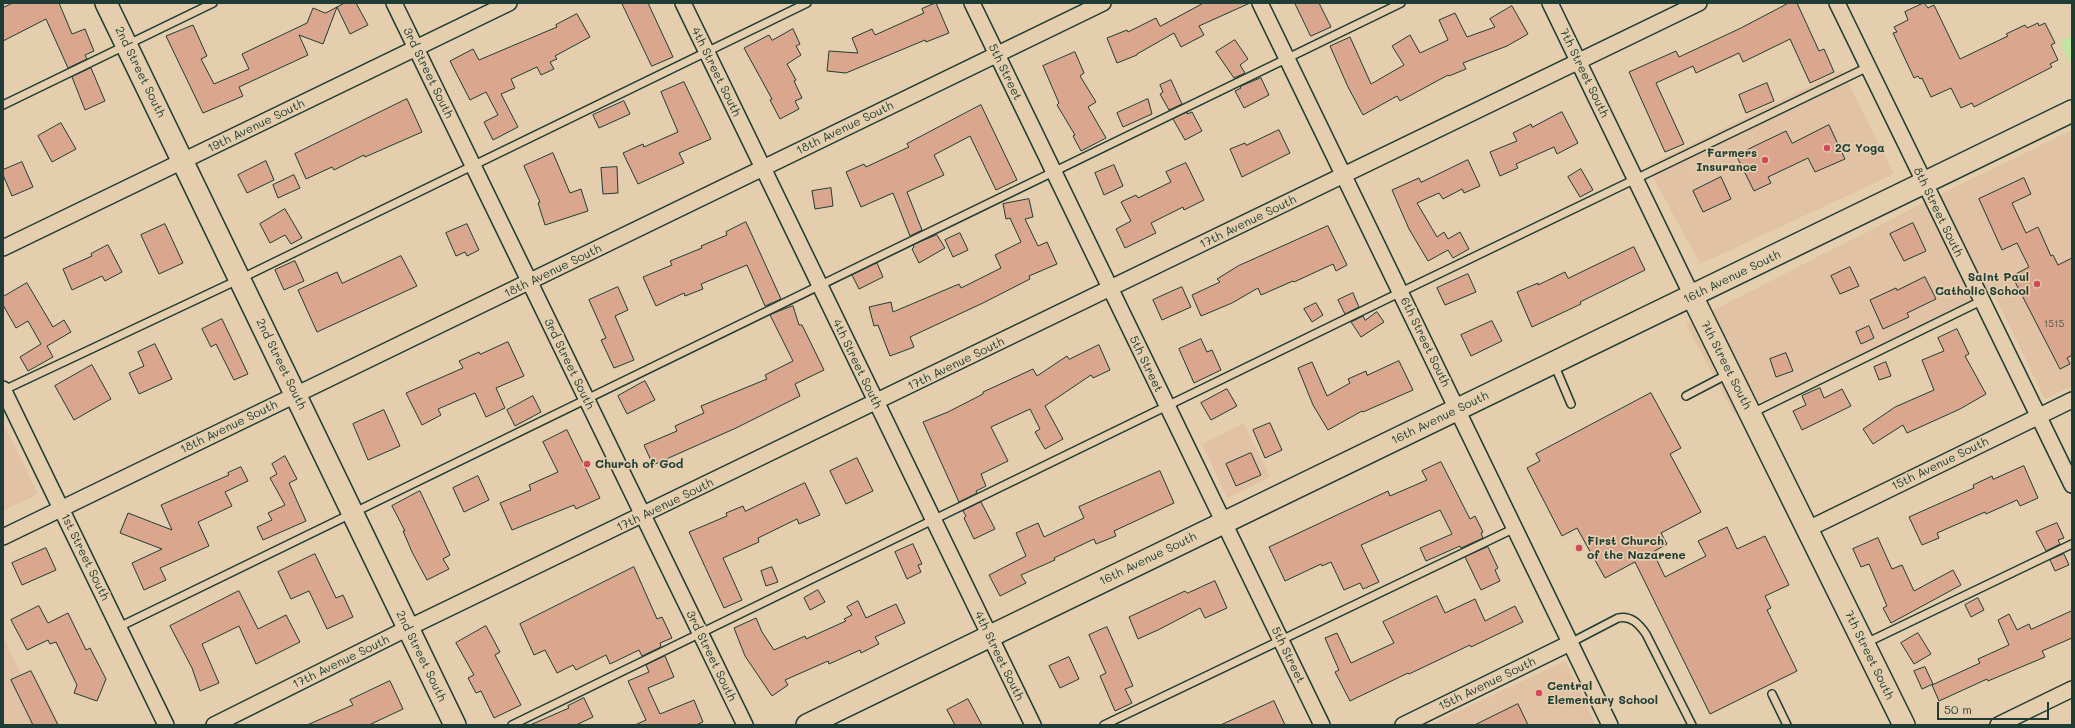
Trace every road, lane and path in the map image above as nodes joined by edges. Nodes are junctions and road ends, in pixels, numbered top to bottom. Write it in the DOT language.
graph roads {
  1 [pos="106,3"];
  2 [pos="213,3"];
  3 [pos="394,3"];
  4 [pos="509,3"];
  5 [pos="683,3"];
  6 [pos="807,3"];
  7 [pos="972,3"];
  8 [pos="1103,3"];
  9 [pos="1260,3"];
  10 [pos="1401,3"];
  11 [pos="1550,3"];
  12 [pos="1699,3"];
  13 [pos="1837,3"];
  14 [pos="127,45"];
  15 [pos="416,48"];
  16 [pos="706,52"];
  17 [pos="997,54"];
  18 [pos="1287,58"];
  19 [pos="1578,62"];
  20 [pos="1868,67"];
  21 [pos="3,105"];
  22 [pos="2072,111"];
  23 [pos="183,161"];
  24 [pos="473,165"];
  25 [pos="763,168"];
  26 [pos="1054,172"];
  27 [pos="1344,175"];
  28 [pos="1635,180"];
  29 [pos="1924,183"];
  30 [pos="3,248"];
  31 [pos="240,279"];
  32 [pos="530,282"];
  33 [pos="819,285"];
  34 [pos="1110,289"];
  35 [pos="1401,292"];
  36 [pos="1692,296"];
  37 [pos="1981,300"];
  38 [pos="1554,363"];
  39 [pos="1730,373"];
  40 [pos="3,390"];
  41 [pos="296,395"];
  42 [pos="1686,396"];
  43 [pos="586,400"];
  44 [pos="2072,400"];
  45 [pos="876,403"];
  46 [pos="1571,404"];
  47 [pos="1167,407"];
  48 [pos="1457,409"];
  49 [pos="1750,414"];
  50 [pos="2038,416"];
  51 [pos="2072,484"];
  52 [pos="62,508"];
  53 [pos="353,513"];
  54 [pos="642,515"];
  55 [pos="933,520"];
  56 [pos="1223,523"];
  57 [pos="1515,528"];
  58 [pos="1808,529"];
  59 [pos="3,536"];
  60 [pos="2072,544"];
  61 [pos="119,627"];
  62 [pos="408,628"];
  63 [pos="700,634"];
  64 [pos="990,637"];
  65 [pos="1281,640"];
  66 [pos="1570,643"];
  67 [pos="1864,644"];
  68 [pos="2072,689"];
  69 [pos="1772,694"];
  70 [pos="166,725"];
  71 [pos="214,725"];
  72 [pos="454,725"];
  73 [pos="512,725"];
  74 [pos="745,725"];
  75 [pos="807,725"];
  76 [pos="1033,725"];
  77 [pos="1104,725"];
  78 [pos="1322,725"];
  79 [pos="1404,725"];
  80 [pos="1610,725"];
  81 [pos="1692,725"];
  82 [pos="1787,725"];
  83 [pos="1904,725"];
  84 [pos="1998,725"];
  1 -- 14 [label="street, 2nd Street South"];
  2 -- 14 [label="lane"];
  3 -- 15 [label="street, 3rd Street South"];
  4 -- 15 [label="street, 19th Avenue South"];
  5 -- 16 [label="street, 4th Street South"];
  6 -- 16 [label="lane"];
  7 -- 17 [label="street, 5th Street"];
  8 -- 17 [label="street, 18th Avenue South"];
  9 -- 18 [label="street, 6th Street South"];
  10 -- 18 [label="lane"];
  11 -- 19 [label="street, 7th Street South"];
  12 -- 19 [label="street, 17th Avenue South"];
  13 -- 20 [label="street, 8th Street South"];
  14 -- 21 [label="lane"];
  14 -- 23 [label="street, 2nd Street South"];
  15 -- 23 [label="street, 19th Avenue South"];
  15 -- 24 [label="street, 3rd Street South"];
  16 -- 24 [label="lane"];
  16 -- 25 [label="street, 4th Street South"];
  17 -- 25 [label="street, 18th Avenue South"];
  17 -- 26 [label="street, 5th Street"];
  18 -- 26 [label="lane"];
  18 -- 27 [label="street, 6th Street South"];
  19 -- 27 [label="street, 17th Avenue South"];
  19 -- 28 [label="street, 7th Street South"];
  20 -- 28 [label="lane"];
  20 -- 29 [label="street, 8th Street South"];
  22 -- 29 [label="street, 16th Avenue South"];
  23 -- 30 [label="street, 19th Avenue South"];
  23 -- 31 [label="street, 2nd Street South"];
  24 -- 31 [label="lane"];
  24 -- 32 [label="street, 3rd Street South"];
  25 -- 32 [label="street, 18th Avenue South"];
  25 -- 33 [label="street, 4th Street South"];
  26 -- 33 [label="lane"];
  26 -- 34 [label="street, 5th Street"];
  27 -- 34 [label="street, 17th Avenue South"];
  27 -- 35 [label="street, 6th Street South"];
  28 -- 35 [label="lane"];
  28 -- 36 [label="street, 7th Street South"];
  29 -- 36 [label="street, 16th Avenue South"];
  29 -- 37 [label="street, 8th Street South"];
  31 -- 40 [label="lane"];
  31 -- 41 [label="street, 2nd Street South"];
  32 -- 41 [label="street, 18th Avenue South"];
  32 -- 43 [label="street, 3rd Street South"];
  33 -- 43 [label="lane"];
  33 -- 45 [label="street, 4th Street South"];
  34 -- 45 [label="street, 17th Avenue South"];
  34 -- 47 [label="street, 5th Street"];
  35 -- 47 [label="lane"];
  35 -- 48 [label="street, 6th Street South"];
  36 -- 38 [label="street, 16th Avenue South"];
  36 -- 39 [label="street, 7th Street South"];
  37 -- 49 [label="lane"];
  37 -- 50 [label="street, 8th Street South"];
  38 -- 46 [label="lane"];
  38 -- 48 [label="street, 16th Avenue South"];
  39 -- 42 [label="lane"];
  39 -- 49 [label="street, 7th Street South"];
  40 -- 52 [label="street, 1st Street South"];
  41 -- 52 [label="street, 18th Avenue South"];
  41 -- 53 [label="street, 2nd Street South"];
  43 -- 53 [label="lane"];
  43 -- 54 [label="street, 3rd Street South"];
  44 -- 50 [label="street, 15th Avenue South"];
  45 -- 54 [label="street, 17th Avenue South"];
  45 -- 55 [label="street, 4th Street South"];
  47 -- 55 [label="lane"];
  47 -- 56 [label="street, 5th Street"];
  48 -- 56 [label="street, 16th Avenue South"];
  48 -- 57 [label="street, 6th Street South"];
  49 -- 58 [label="street, 7th Street South"];
  50 -- 51 [label="street, 8th Street South"];
  50 -- 58 [label="street, 15th Avenue South"];
  52 -- 59 [label="street, 18th Avenue South"];
  52 -- 61 [label="street, 1st Street South"];
  53 -- 61 [label="lane"];
  53 -- 62 [label="street, 2nd Street South"];
  54 -- 62 [label="street, 17th Avenue South"];
  54 -- 63 [label="street, 3rd Street South"];
  55 -- 63 [label="lane"];
  55 -- 64 [label="street, 4th Street South"];
  56 -- 64 [label="street, 16th Avenue South"];
  56 -- 65 [label="street, 5th Street"];
  57 -- 65 [label="lane"];
  57 -- 66 [label="street, 6th Street South"];
  58 -- 67 [label="street, 7th Street South"];
  60 -- 67 [label="lane"];
  61 -- 70 [label="street, 1st Street South"];
  62 -- 71 [label="street, 17th Avenue South"];
  62 -- 72 [label="street, 2nd Street South"];
  63 -- 73 [label="lane"];
  63 -- 74 [label="street, 3rd Street South"];
  64 -- 75 [label="street, 16th Avenue South"];
  64 -- 76 [label="street, 4th Street South"];
  65 -- 77 [label="lane"];
  65 -- 78 [label="street, 5th Street"];
  66 -- 79 [label="street, 15th Avenue South"];
  66 -- 80 [label="street, 6th Street South"];
  66 -- 81 [label="lane"];
  67 -- 83 [label="street, 7th Street South"];
  68 -- 84 [label="street"];
  69 -- 82 [label="lane"];
}
